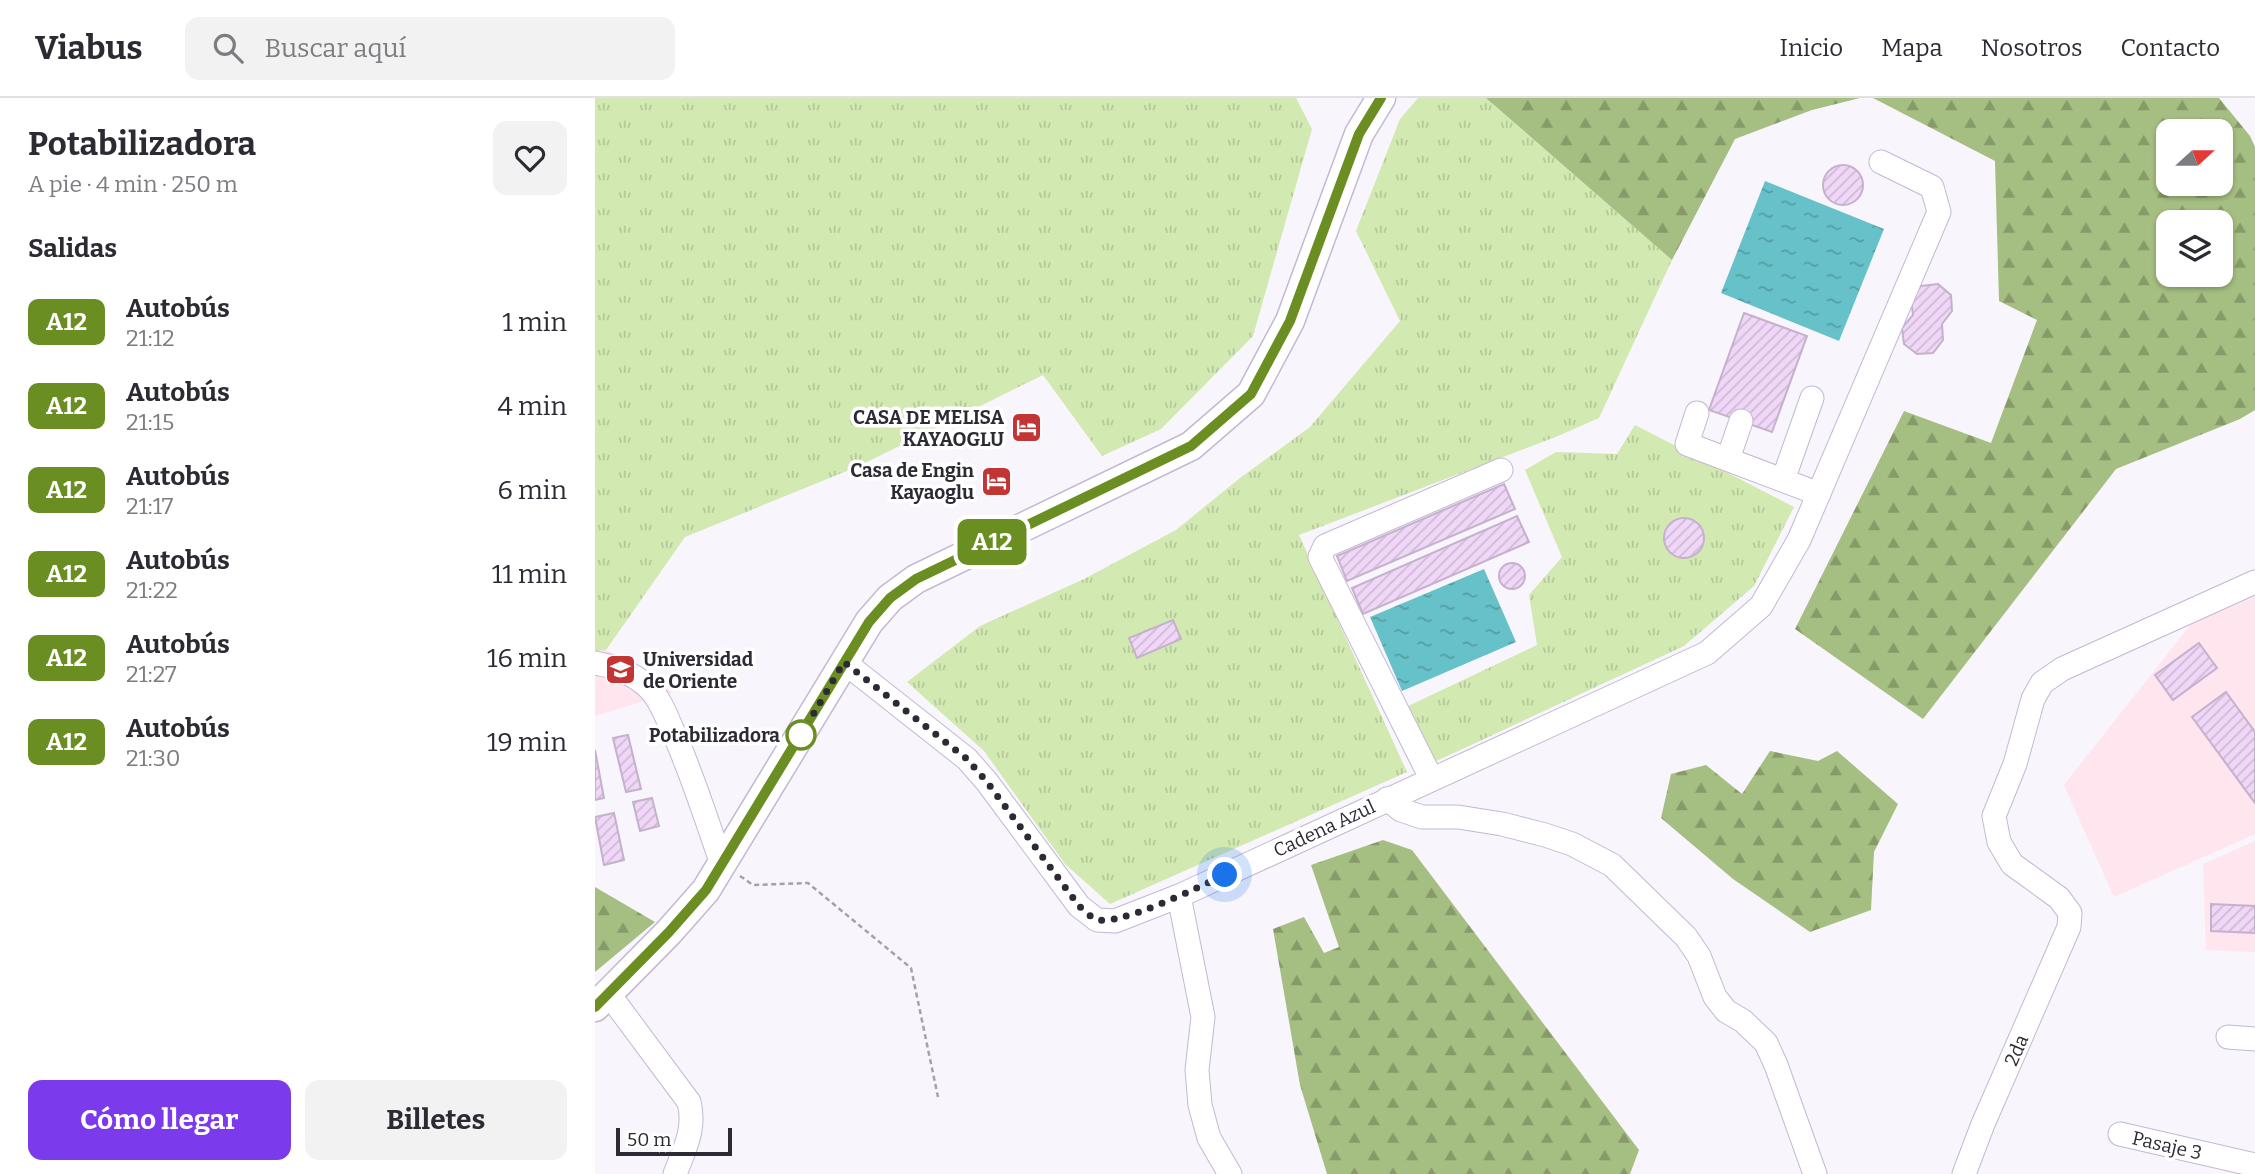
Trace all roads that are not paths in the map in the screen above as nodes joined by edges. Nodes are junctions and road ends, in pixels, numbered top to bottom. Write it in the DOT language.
graph roads {
  1 [pos="1381,98"];
  2 [pos="1881,162"];
  3 [pos="1812,398"];
  4 [pos="1697,412"];
  5 [pos="1741,421"];
  6 [pos="1728,459"];
  7 [pos="1501,470"];
  8 [pos="1783,480"];
  9 [pos="1819,494"];
  10 [pos="2255,582"];
  11 [pos="844,662"];
  12 [pos="595,663"];
  13 [pos="1431,779"];
  14 [pos="1387,799"];
  15 [pos="723,864"];
  16 [pos="1178,896"];
  17 [pos="602,1000"];
  18 [pos="2228,1037"];
  19 [pos="2255,1039"];
  20 [pos="2120,1133"];
  21 [pos="2255,1165"];
  22 [pos="675,1174"];
  23 [pos="1230,1174"];
  24 [pos="1815,1174"];
  25 [pos="1964,1174"];
  1 -- 11 [label="main road"];
  2 -- 9 [label="street, Cadena Azul"];
  3 -- 8 [label="street"];
  4 -- 6 [label="street"];
  5 -- 6 [label="street"];
  6 -- 8 [label="street"];
  7 -- 13 [label="street"];
  8 -- 9 [label="street"];
  9 -- 13 [label="street, Cadena Azul"];
  10 -- 25 [label="street, 2da"];
  11 -- 15 [label="main road"];
  11 -- 16 [label="street, Cadena Azul"];
  12 -- 15 [label="street"];
  13 -- 14 [label="street, Cadena Azul"];
  14 -- 16 [label="street, Cadena Azul"];
  14 -- 24 [label="street"];
  15 -- 17 [label="main road"];
  16 -- 23 [label="street"];
  17 -- 22 [label="street"];
  18 -- 19 [label="street"];
  20 -- 21 [label="street, Pasaje 3"];
}
